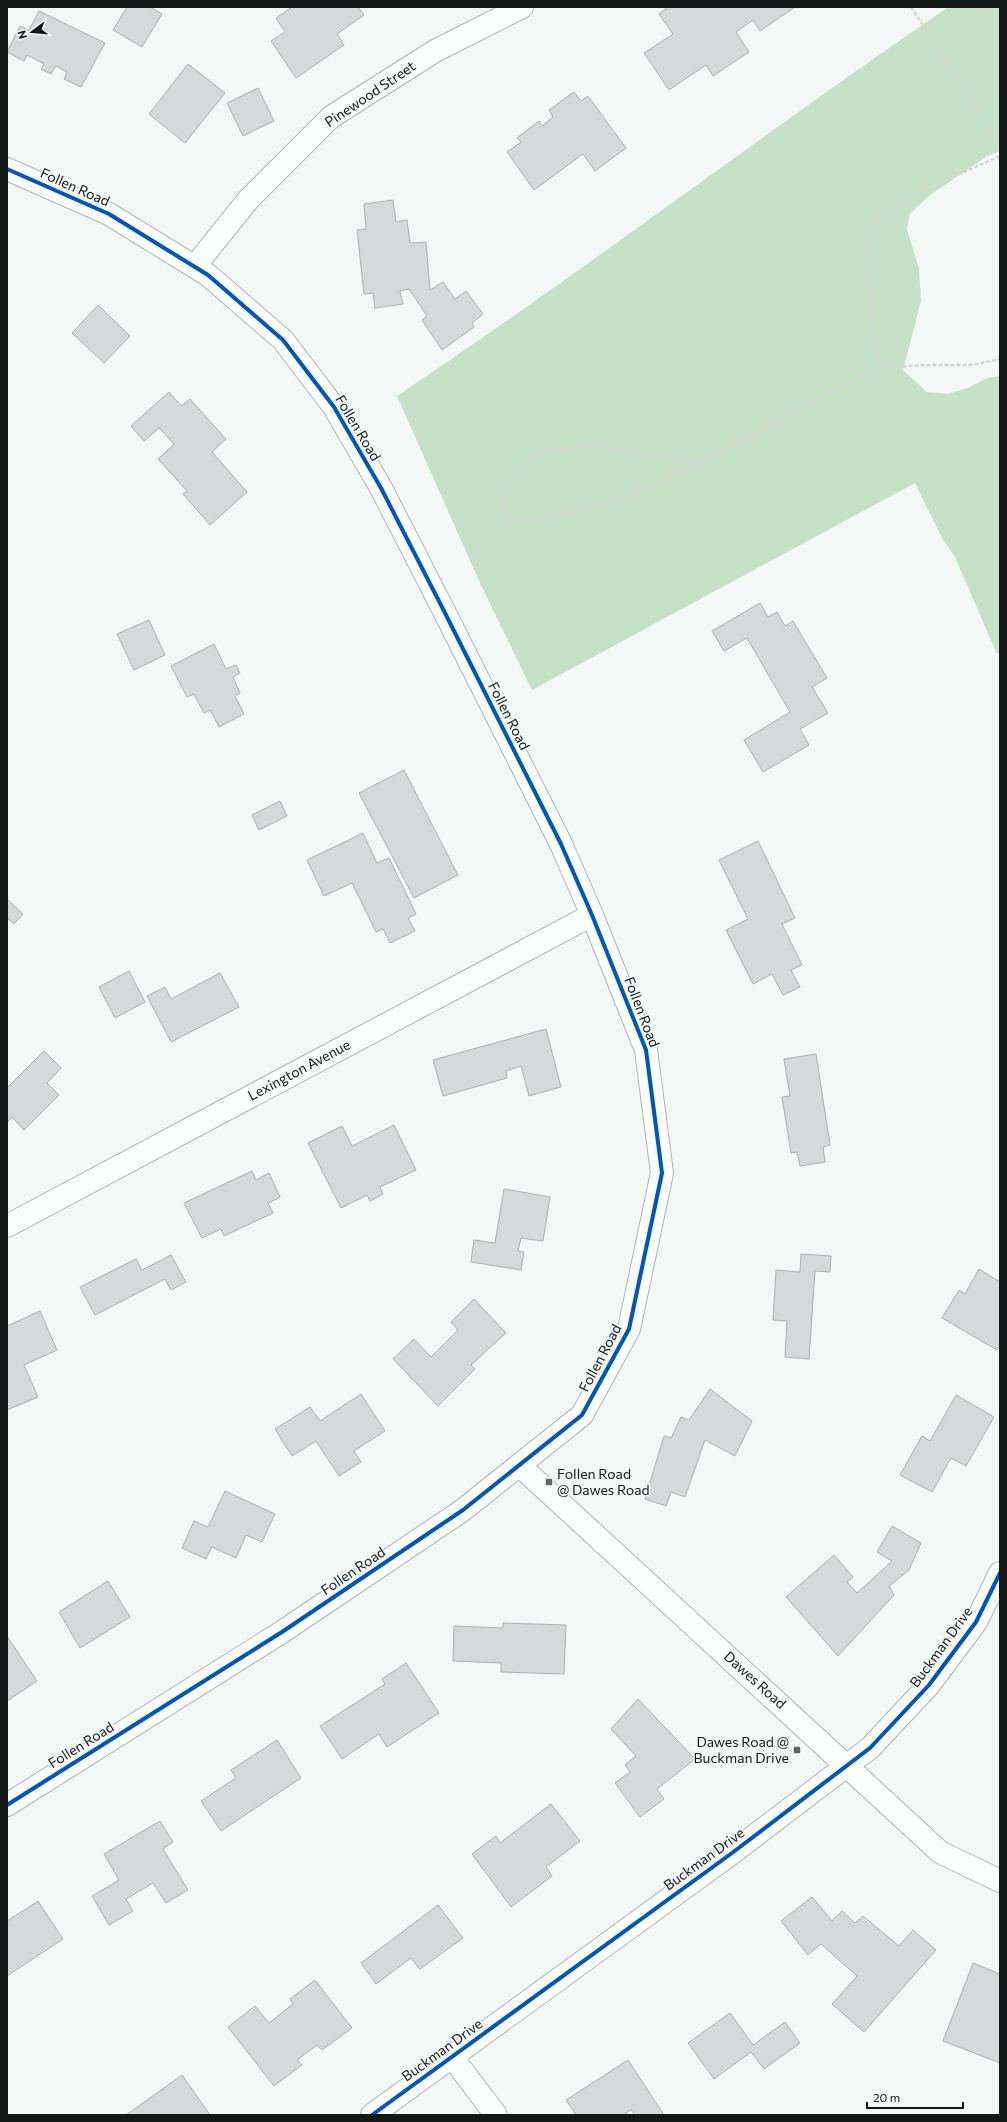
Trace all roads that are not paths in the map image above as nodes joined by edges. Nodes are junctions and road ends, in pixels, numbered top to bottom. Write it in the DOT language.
graph roads {
  1 [pos="522,7"];
  2 [pos="7,169"];
  3 [pos="195,266"];
  4 [pos="592,915"];
  5 [pos="7,1226"];
  6 [pos="520,1465"];
  7 [pos="1000,1574"];
  8 [pos="848,1765"];
  9 [pos="7,1805"];
  10 [pos="1000,1881"];
  11 [pos="452,2057"];
  12 [pos="372,2115"];
  13 [pos="496,2115"];
  1 -- 3 [label="street, Pinewood Street"];
  2 -- 3 [label="street, Follen Road"];
  3 -- 4 [label="street, Follen Road"];
  4 -- 5 [label="street, Lexington Avenue"];
  4 -- 6 [label="street, Follen Road"];
  6 -- 8 [label="street, Dawes Road"];
  6 -- 9 [label="street, Follen Road"];
  7 -- 8 [label="street, Buckman Drive"];
  8 -- 10 [label="street, Dawes Road"];
  8 -- 11 [label="street, Buckman Drive"];
  11 -- 12 [label="street, Buckman Drive"];
  11 -- 13 [label="street"];
}
